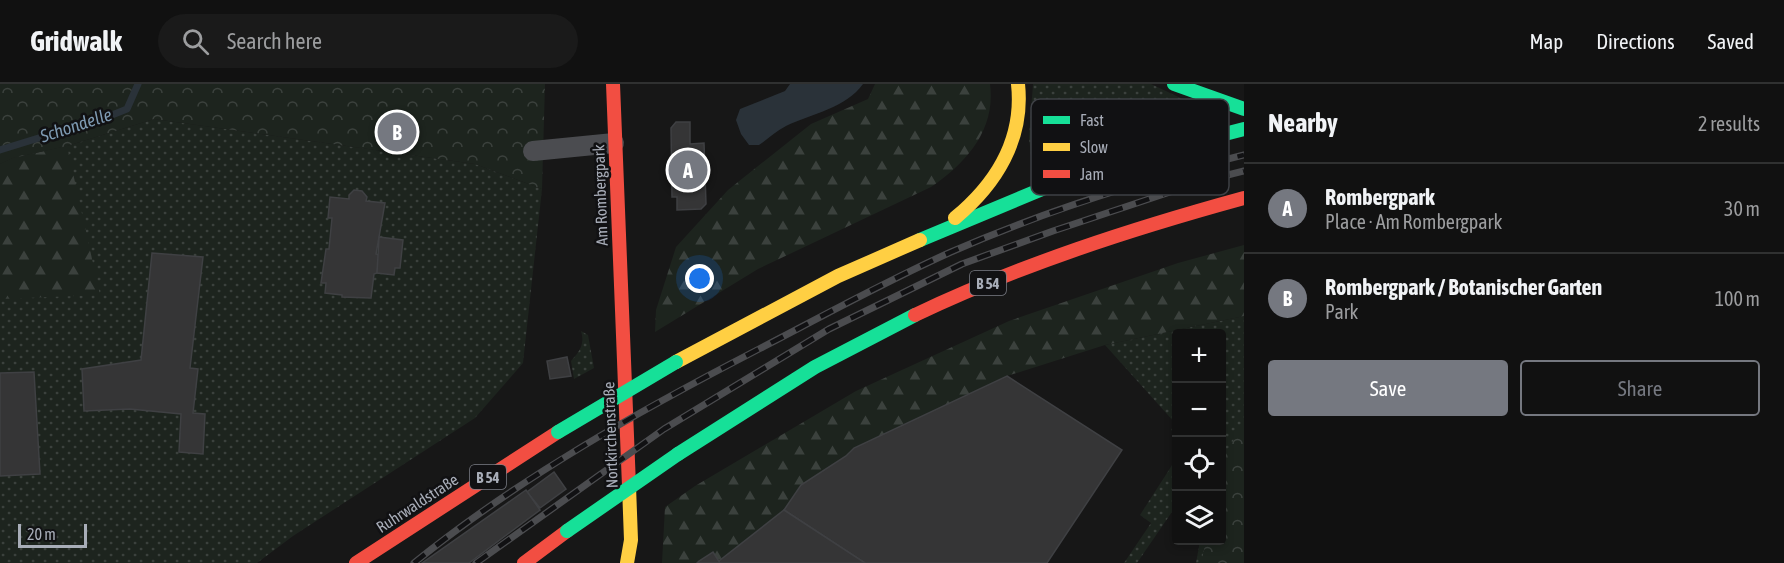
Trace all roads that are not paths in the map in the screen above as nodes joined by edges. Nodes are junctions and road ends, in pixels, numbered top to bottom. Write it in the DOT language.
graph roads {
  1 [pos="613,84"];
  2 [pos="1018,84"];
  3 [pos="1174,84"];
  4 [pos="1212,99"];
  5 [pos="1229,104"];
  6 [pos="1244,109"];
  7 [pos="1244,129"];
  8 [pos="1229,133"];
  9 [pos="614,143"];
  10 [pos="533,151"];
  11 [pos="1031,193"];
  12 [pos="1244,198"];
  13 [pos="937,232"];
  14 [pos="621,305"];
  15 [pos="356,563"];
  16 [pos="524,563"];
  17 [pos="627,563"];
  1 -- 9 [label="main road, Am Rombergpark"];
  2 -- 13 [label="main road"];
  3 -- 4 [label="main road"];
  5 -- 6 [label="main road"];
  7 -- 8 [label="main road, B 54"];
  9 -- 10 [label="street"];
  9 -- 14 [label="main road, Am Rombergpark"];
  11 -- 13 [label="main road, B 54"];
  12 -- 16 [label="main road, B 54, bridge"];
  13 -- 15 [label="main road, Ruhrwaldstraße / B 54, bridge"];
  14 -- 17 [label="main road, Nortkirchenstraße"];
}
